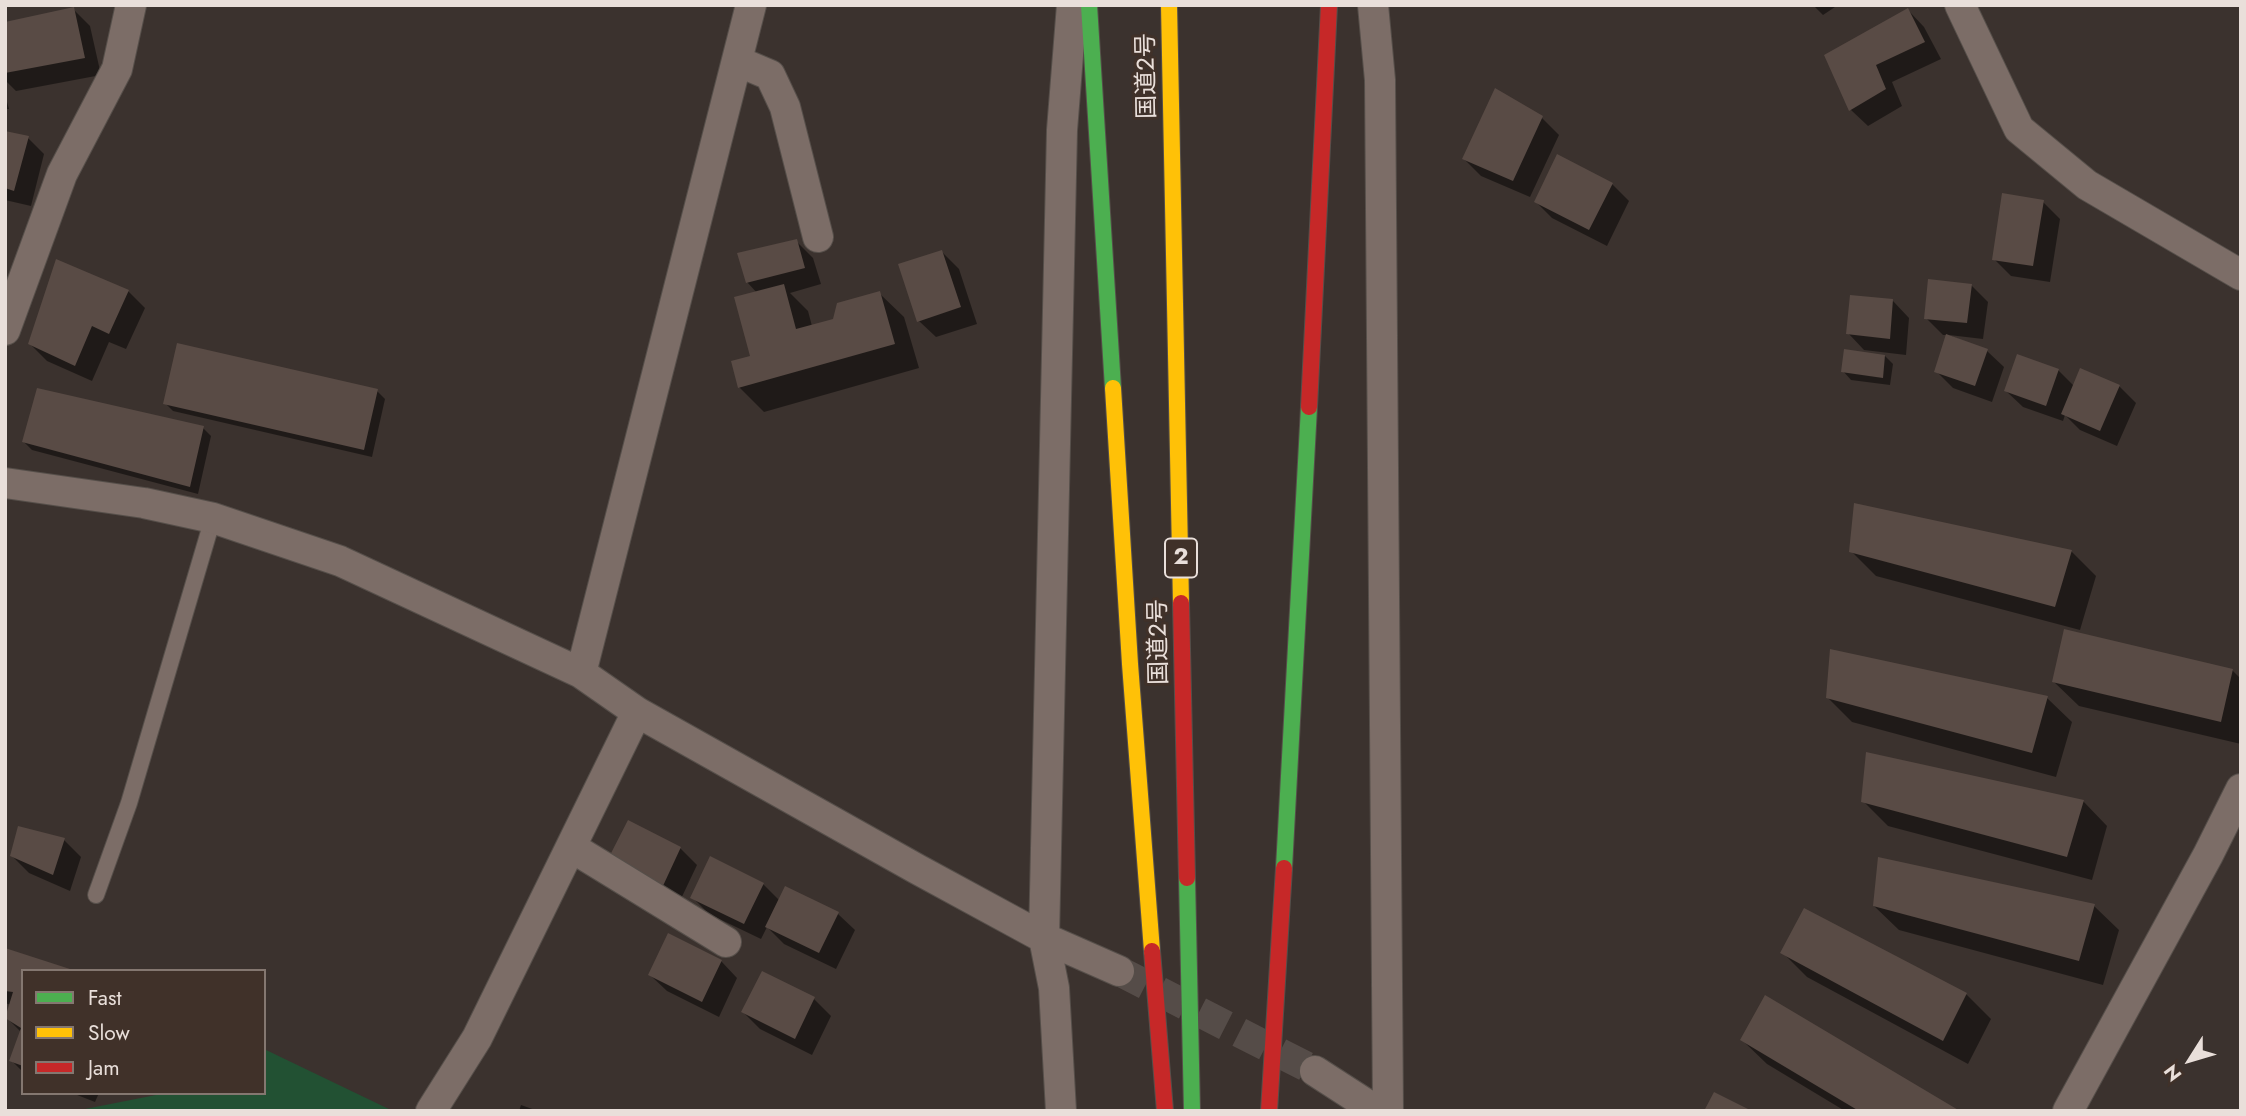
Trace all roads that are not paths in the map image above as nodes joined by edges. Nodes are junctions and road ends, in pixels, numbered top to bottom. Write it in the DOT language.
graph roads {
  1 [pos="131,5"];
  2 [pos="751,5"];
  3 [pos="1072,5"];
  4 [pos="1089,5"];
  5 [pos="1169,5"];
  6 [pos="1329,5"];
  7 [pos="1373,5"];
  8 [pos="1960,5"];
  9 [pos="737,61"];
  10 [pos="818,237"];
  11 [pos="2241,275"];
  12 [pos="5,330"];
  13 [pos="5,483"];
  14 [pos="213,518"];
  15 [pos="581,673"];
  16 [pos="637,712"];
  17 [pos="2241,789"];
  18 [pos="571,847"];
  19 [pos="96,895"];
  20 [pos="1044,938"];
  21 [pos="726,942"];
  22 [pos="1118,971"];
  23 [pos="1315,1071"];
  24 [pos="431,1111"];
  25 [pos="1061,1111"];
  26 [pos="1165,1111"];
  27 [pos="1192,1111"];
  28 [pos="1269,1111"];
  29 [pos="1377,1111"];
  30 [pos="1388,1111"];
  31 [pos="2068,1111"];
  1 -- 12 [label="street"];
  2 -- 9 [label="street"];
  3 -- 20 [label="street"];
  4 -- 26 [label="highway"];
  5 -- 27 [label="highway, 国道2号 / 2"];
  6 -- 28 [label="highway"];
  7 -- 30 [label="street"];
  8 -- 11 [label="street"];
  9 -- 10 [label="street"];
  9 -- 15 [label="street"];
  13 -- 14 [label="street"];
  14 -- 15 [label="street"];
  14 -- 19 [label="lane"];
  15 -- 16 [label="street"];
  16 -- 18 [label="street"];
  16 -- 20 [label="street"];
  17 -- 31 [label="street"];
  18 -- 21 [label="street"];
  18 -- 24 [label="street"];
  20 -- 22 [label="street"];
  20 -- 25 [label="street"];
  23 -- 29 [label="street"];
}
